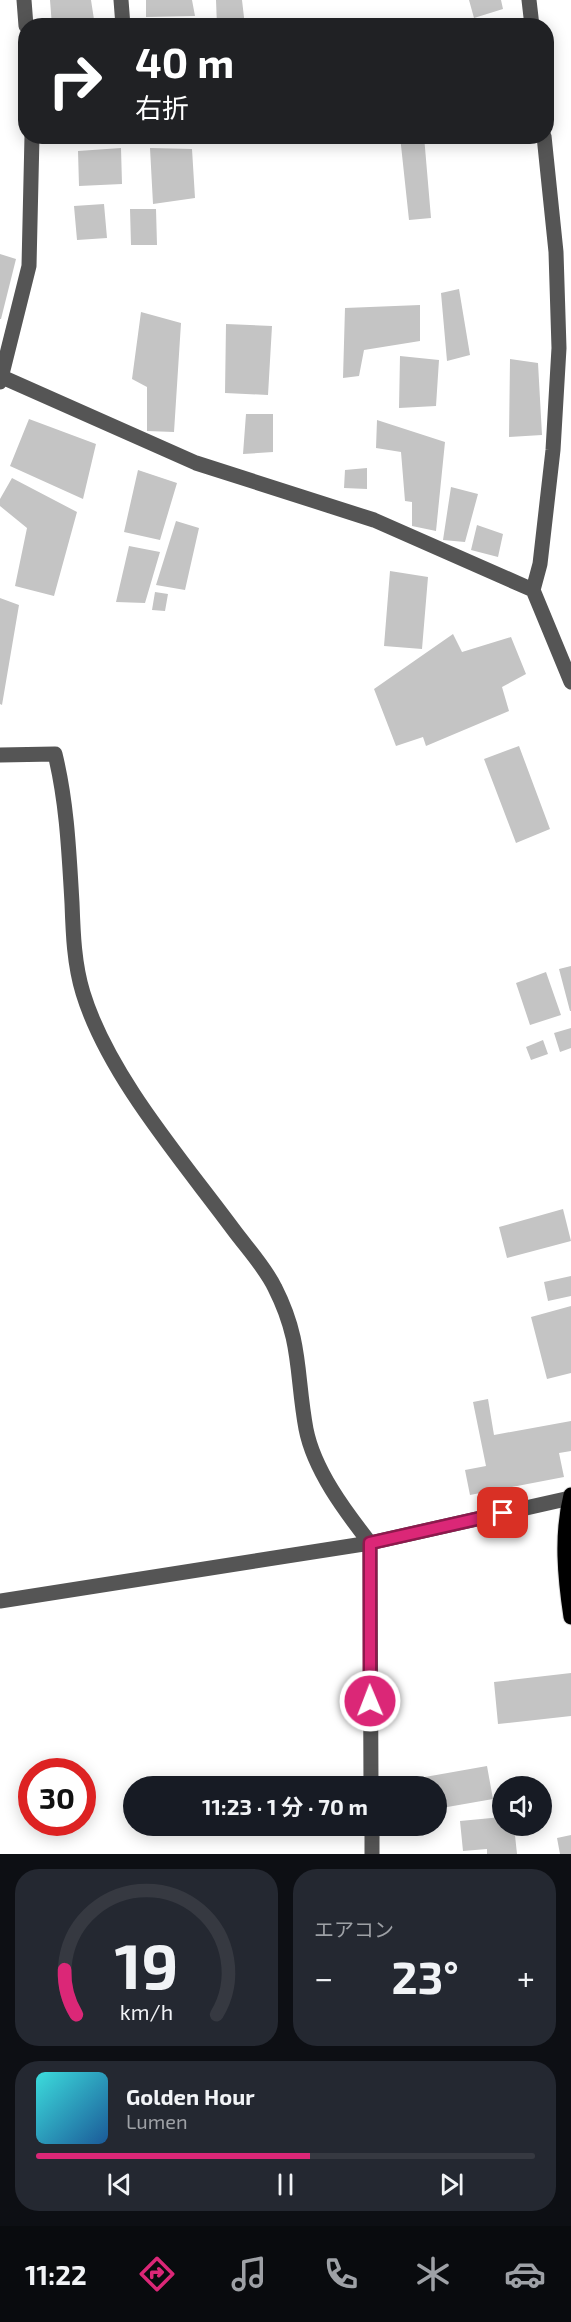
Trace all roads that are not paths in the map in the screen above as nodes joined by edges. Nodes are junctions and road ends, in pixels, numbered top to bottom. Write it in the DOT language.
graph roads {
  1 [pos="24,0"];
  2 [pos="121,0"];
  3 [pos="529,0"];
  4 [pos="25,18"];
  5 [pos="122,18"];
  6 [pos="531,18"];
  7 [pos="32,144"];
  8 [pos="545,144"];
  9 [pos="1,378"];
  10 [pos="533,590"];
  11 [pos="571,682"];
  12 [pos="0,755"];
  13 [pos="571,1496"];
  14 [pos="370,1543"];
  15 [pos="0,1601"];
  16 [pos="571,1617"];
  17 [pos="371,1776"];
  18 [pos="372,1836"];
  19 [pos="372,1854"];
  1 -- 4 [label="street"];
  2 -- 5 [label="street"];
  3 -- 6 [label="street"];
  7 -- 9 [label="street"];
  8 -- 10 [label="street"];
  9 -- 10 [label="street"];
  10 -- 11 [label="street"];
  12 -- 14 [label="street"];
  13 -- 14 [label="street"];
  13 -- 16 [label="main road"];
  14 -- 15 [label="street"];
  14 -- 17 [label="street"];
  18 -- 19 [label="street"];
}
